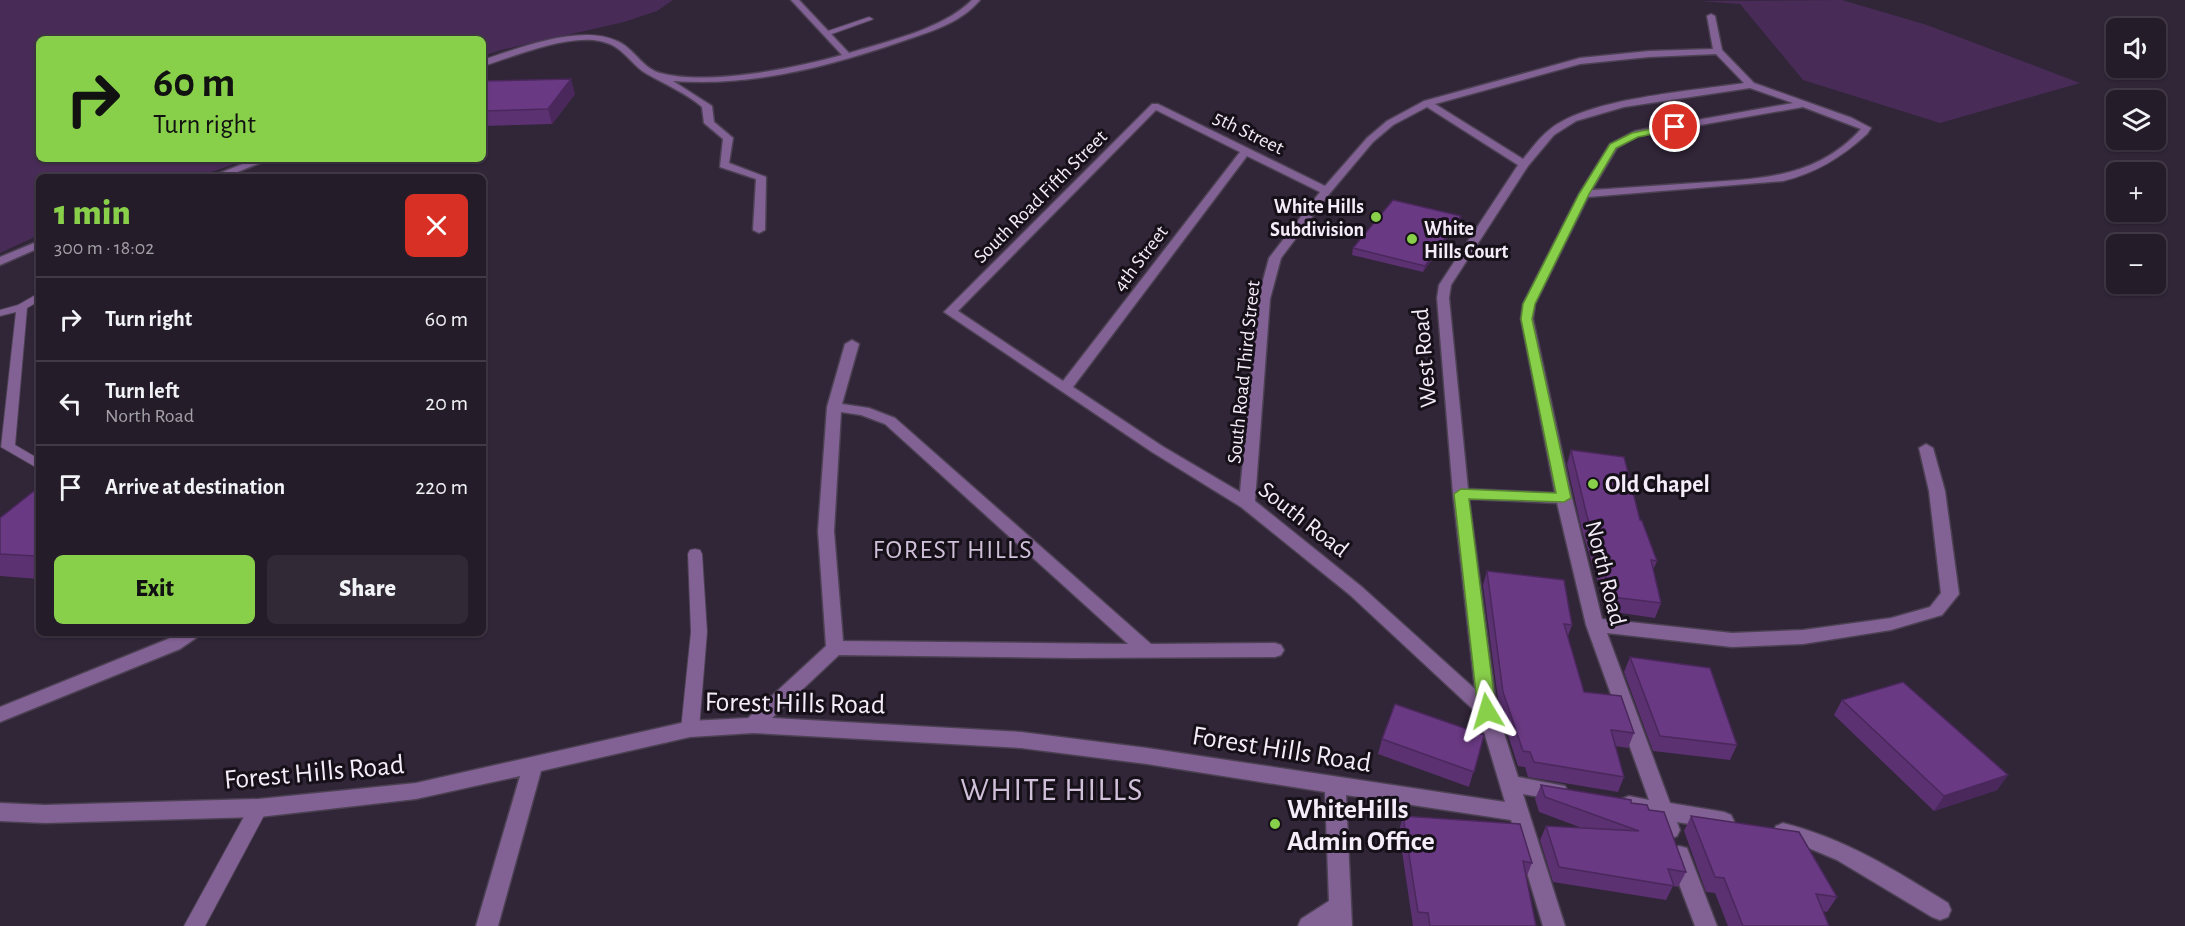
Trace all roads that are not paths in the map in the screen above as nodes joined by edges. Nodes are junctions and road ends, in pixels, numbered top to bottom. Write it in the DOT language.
graph roads {
  1 [pos="795,0"];
  2 [pos="976,0"];
  3 [pos="1711,16"];
  4 [pos="869,19"];
  5 [pos="826,33"];
  6 [pos="1718,51"];
  7 [pos="848,57"];
  8 [pos="486,62"];
  9 [pos="661,76"];
  10 [pos="1751,85"];
  11 [pos="1427,103"];
  12 [pos="1803,104"];
  13 [pos="1155,106"];
  14 [pos="1246,151"];
  15 [pos="257,162"];
  16 [pos="1524,164"];
  17 [pos="223,174"];
  18 [pos="1326,191"];
  19 [pos="1584,194"];
  20 [pos="759,230"];
  21 [pos="36,245"];
  22 [pos="0,261"];
  23 [pos="36,298"];
  24 [pos="22,307"];
  25 [pos="950,312"];
  26 [pos="0,314"];
  27 [pos="852,344"];
  28 [pos="1065,388"];
  29 [pos="834,406"];
  30 [pos="4,448"];
  31 [pos="1926,448"];
  32 [pos="36,464"];
  33 [pos="1461,494"];
  34 [pos="1564,498"];
  35 [pos="1248,503"];
  36 [pos="695,554"];
  37 [pos="1594,625"];
  38 [pos="186,636"];
  39 [pos="835,648"];
  40 [pos="1275,650"];
  41 [pos="1147,651"];
  42 [pos="1487,711"];
  43 [pos="0,715"];
  44 [pos="753,725"];
  45 [pos="690,729"];
  46 [pos="533,765"];
  47 [pos="1511,784"];
  48 [pos="1335,785"];
  49 [pos="1581,796"];
  50 [pos="1604,800"];
  51 [pos="259,808"];
  52 [pos="1663,811"];
  53 [pos="0,812"];
  54 [pos="1520,813"];
  55 [pos="1744,825"];
  56 [pos="1768,829"];
  57 [pos="1940,910"];
  58 [pos="1341,916"];
  59 [pos="194,926"];
  60 [pos="487,926"];
  61 [pos="1309,926"];
  62 [pos="1554,926"];
  63 [pos="1706,926"];
  1 -- 5 [label="street"];
  2 -- 7 [label="street"];
  3 -- 6 [label="street"];
  4 -- 5 [label="lane"];
  5 -- 7 [label="street"];
  6 -- 10 [label="street"];
  6 -- 11 [label="street, South Road Third Street"];
  7 -- 9 [label="street"];
  8 -- 9 [label="street"];
  9 -- 20 [label="street"];
  10 -- 12 [label="street"];
  10 -- 16 [label="street, West Road"];
  11 -- 16 [label="street"];
  11 -- 18 [label="street, South Road Third Street"];
  12 -- 19 [label="street, North Road"];
  12 -- 19 [label="street"];
  13 -- 14 [label="street, 5th Street"];
  13 -- 25 [label="street, South Road Fifth Street"];
  14 -- 18 [label="street, 5th Street"];
  14 -- 28 [label="street, 4th Street"];
  15 -- 17 [label="street"];
  16 -- 33 [label="street, West Road"];
  18 -- 35 [label="street, South Road Third Street"];
  19 -- 34 [label="street, North Road"];
  21 -- 22 [label="street"];
  23 -- 24 [label="lane"];
  24 -- 26 [label="lane"];
  24 -- 30 [label="lane"];
  25 -- 28 [label="street, South Road"];
  27 -- 29 [label="street"];
  28 -- 35 [label="street, South Road"];
  29 -- 39 [label="street"];
  29 -- 41 [label="street"];
  30 -- 32 [label="lane"];
  31 -- 37 [label="street"];
  33 -- 34 [label="street"];
  33 -- 42 [label="street, West Road"];
  34 -- 37 [label="street, North Road"];
  35 -- 42 [label="street, South Road"];
  36 -- 45 [label="lane"];
  37 -- 52 [label="street, North Road"];
  38 -- 43 [label="street"];
  39 -- 41 [label="street"];
  39 -- 44 [label="street"];
  40 -- 41 [label="street"];
  42 -- 47 [label="street, West Road"];
  44 -- 45 [label="street, Forest Hills Road"];
  44 -- 48 [label="street, Forest Hills Road"];
  45 -- 46 [label="street, Forest Hills Road"];
  46 -- 51 [label="street, Forest Hills Road"];
  46 -- 60 [label="street"];
  47 -- 49 [label="street"];
  47 -- 54 [label="street, West Road"];
  48 -- 54 [label="street, Forest Hills Road"];
  48 -- 58 [label="street"];
  50 -- 52 [label="street"];
  51 -- 53 [label="street, Forest Hills Road"];
  51 -- 59 [label="lane"];
  52 -- 55 [label="street"];
  52 -- 63 [label="street, North Road"];
  54 -- 62 [label="street, West Road"];
  56 -- 57 [label="street"];
  58 -- 61 [label="street"];
}
